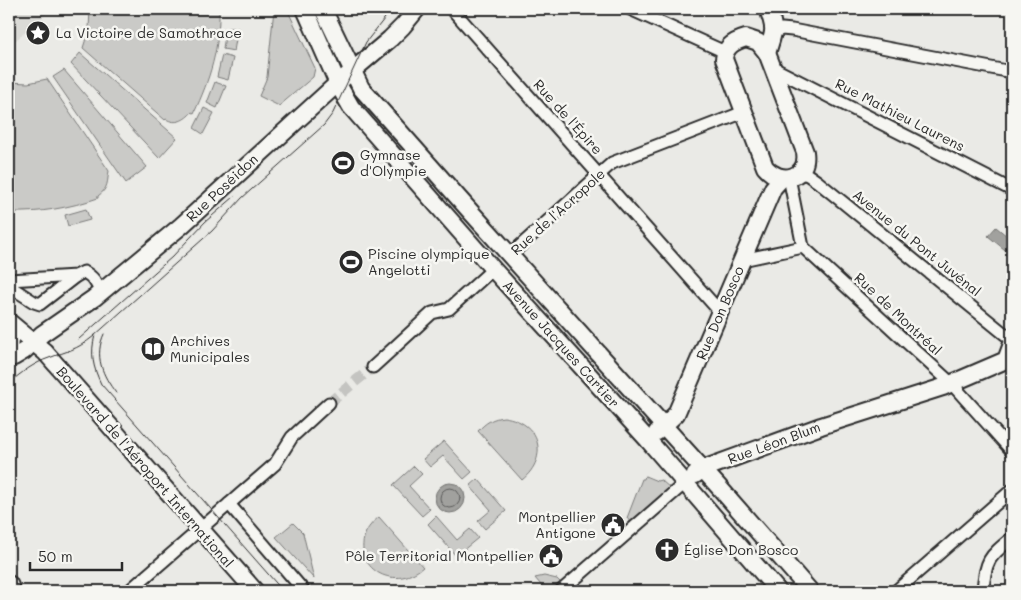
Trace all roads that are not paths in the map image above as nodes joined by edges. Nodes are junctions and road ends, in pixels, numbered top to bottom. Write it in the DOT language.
graph roads {
  1 [pos="305,9"];
  2 [pos="323,9"];
  3 [pos="417,9"];
  4 [pos="427,9"];
  5 [pos="452,9"];
  6 [pos="630,9"];
  7 [pos="772,17"];
  8 [pos="404,26"];
  9 [pos="749,38"];
  10 [pos="725,52"];
  11 [pos="770,60"];
  12 [pos="352,72"];
  13 [pos="1012,72"];
  14 [pos="339,86"];
  15 [pos="744,112"];
  16 [pos="600,175"];
  17 [pos="790,176"];
  18 [pos="1012,190"];
  19 [pos="803,248"];
  20 [pos="510,255"];
  21 [pos="742,260"];
  22 [pos="489,273"];
  23 [pos="76,276"];
  24 [pos="9,280"];
  25 [pos="9,286"];
  26 [pos="100,293"];
  27 [pos="720,312"];
  28 [pos="11,323"];
  29 [pos="1012,340"];
  30 [pos="34,343"];
  31 [pos="1012,344"];
  32 [pos="9,357"];
  33 [pos="373,367"];
  34 [pos="952,384"];
  35 [pos="329,403"];
  36 [pos="664,425"];
  37 [pos="648,440"];
  38 [pos="1012,451"];
  39 [pos="703,469"];
  40 [pos="685,483"];
  41 [pos="1012,490"];
  42 [pos="229,504"];
  43 [pos="200,530"];
  44 [pos="1012,538"];
  45 [pos="794,574"];
  46 [pos="9,584"];
  47 [pos="12,591"];
  48 [pos="129,591"];
  49 [pos="255,591"];
  50 [pos="304,591"];
  51 [pos="561,591"];
  52 [pos="778,591"];
  53 [pos="810,591"];
  54 [pos="896,591"];
  55 [pos="983,591"];
  1 -- 14 [label="street, Avenue Jacques Cartier"];
  2 -- 12 [label="street, Avenue Jacques Cartier"];
  3 -- 8 [label="street, Rue Poséidon"];
  4 -- 8 [label="street, Rue Poséidon"];
  5 -- 16 [label="street, Rue de l'Épire"];
  6 -- 10 [label="street"];
  7 -- 9 [label="street"];
  7 -- 11 [label="street"];
  7 -- 13 [label="street"];
  8 -- 12 [label="street, Rue Poséidon"];
  9 -- 10 [label="street"];
  9 -- 11 [label="street"];
  10 -- 15 [label="street"];
  11 -- 17 [label="street"];
  11 -- 18 [label="street, Rue Mathieu Laurens"];
  12 -- 14 [label="street, Rue Poséidon"];
  12 -- 20 [label="street, Avenue Jacques Cartier"];
  14 -- 22 [label="street, Avenue Jacques Cartier"];
  14 -- 26 [label="street, Rue Poséidon"];
  15 -- 16 [label="street, Rue de l'Acropole"];
  15 -- 17 [label="street"];
  16 -- 20 [label="street, Rue de l'Acropole"];
  16 -- 27 [label="street, Rue de l'Épire"];
  17 -- 19 [label="street"];
  17 -- 21 [label="street, Rue Don Bosco"];
  17 -- 29 [label="street, Avenue du Pont Juvénal"];
  19 -- 21 [label="street"];
  19 -- 34 [label="street, Rue de Montréal"];
  20 -- 22 [label="street, Rue de l'Acropole"];
  20 -- 36 [label="street, Avenue Jacques Cartier"];
  21 -- 27 [label="street, Rue Don Bosco"];
  22 -- 33 [label="street, Rue de l'Acropole"];
  22 -- 37 [label="street, Avenue Jacques Cartier"];
  23 -- 24 [label="street"];
  23 -- 25 [label="street"];
  23 -- 26 [label="street"];
  26 -- 30 [label="street, Rue Poséidon"];
  27 -- 36 [label="street, Rue Don Bosco"];
  28 -- 30 [label="street, Boulevard de l'Aéroport International"];
  28 -- 32 [label="street"];
  30 -- 32 [label="street, Rue Poséidon"];
  30 -- 43 [label="street, Boulevard de l'Aéroport International"];
  31 -- 34 [label="street, Rue Léon Blum"];
  34 -- 38 [label="street, Rue de Montréal"];
  34 -- 39 [label="street, Rue Léon Blum"];
  35 -- 42 [label="street"];
  36 -- 37 [label="street, Rue Don Bosco"];
  36 -- 39 [label="street, Avenue Jacques Cartier"];
  37 -- 40 [label="street, Avenue Jacques Cartier"];
  39 -- 40 [label="street, Rue Léon Blum"];
  39 -- 45 [label="street, Avenue Jacques Cartier"];
  40 -- 51 [label="street, Rue Léon Blum"];
  40 -- 52 [label="street, Avenue Jacques Cartier"];
  41 -- 54 [label="street"];
  42 -- 43 [label="street"];
  42 -- 50 [label="street"];
  43 -- 48 [label="street"];
  43 -- 49 [label="street, Boulevard de l'Aéroport International"];
  44 -- 55 [label="street"];
  45 -- 52 [label="street"];
  45 -- 53 [label="street, Avenue Jacques Cartier"];
  46 -- 47 [label="street"];
}
